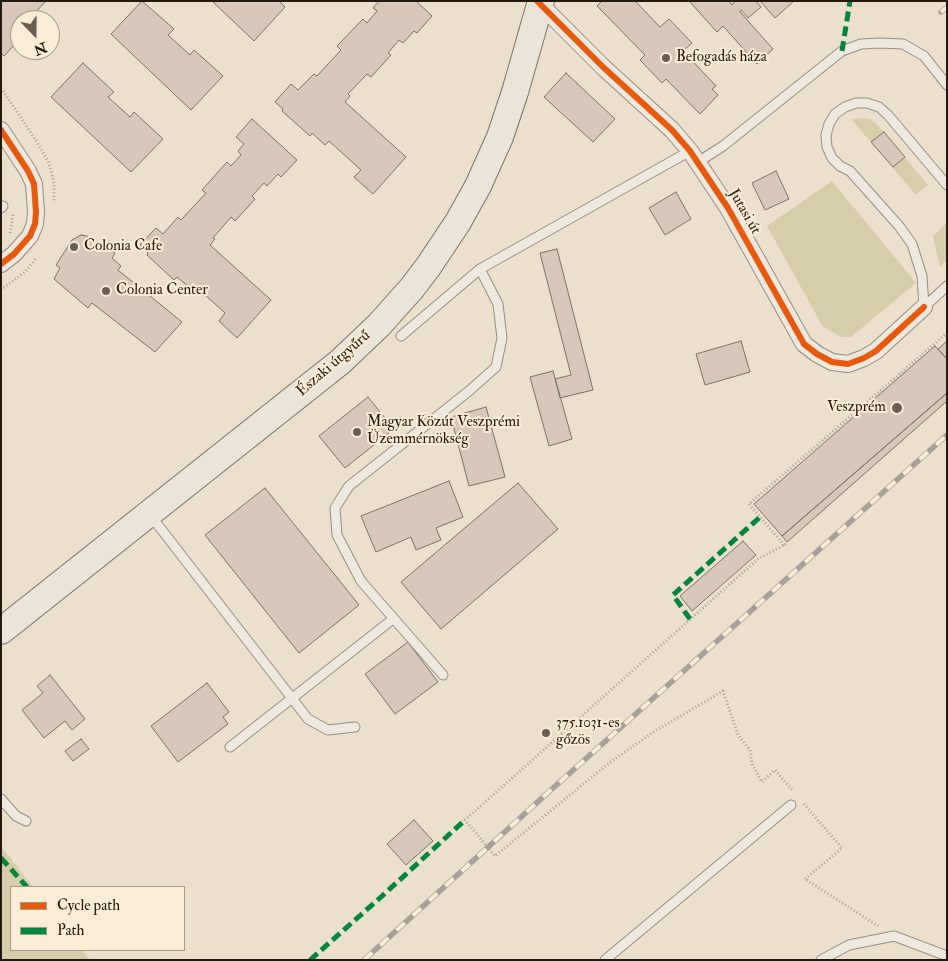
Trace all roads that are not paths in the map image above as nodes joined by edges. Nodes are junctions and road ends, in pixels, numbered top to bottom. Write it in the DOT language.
graph roads {
  1 [pos="541,3"];
  2 [pos="947,85"];
  3 [pos="1,130"];
  4 [pos="694,157"];
  5 [pos="947,185"];
  6 [pos="1,264"];
  7 [pos="480,269"];
  8 [pos="947,286"];
  9 [pos="924,307"];
  10 [pos="401,336"];
  11 [pos="149,514"];
  12 [pos="393,619"];
  13 [pos="1,631"];
  14 [pos="443,675"];
  15 [pos="292,698"];
  16 [pos="356,727"];
  17 [pos="230,747"];
  18 [pos="1,799"];
  19 [pos="791,805"];
  20 [pos="26,821"];
  21 [pos="947,956"];
  22 [pos="605,960"];
  23 [pos="821,960"];
  1 -- 4 [label="street, Jutasi út"];
  1 -- 11 [label="main road, Északi útgyűrű"];
  2 -- 4 [label="lane"];
  3 -- 6 [label="street"];
  4 -- 7 [label="lane"];
  4 -- 9 [label="street, Jutasi út"];
  5 -- 9 [label="lane"];
  7 -- 10 [label="lane"];
  7 -- 12 [label="lane"];
  8 -- 9 [label="lane"];
  11 -- 13 [label="main road, Északi útgyűrű"];
  11 -- 15 [label="lane"];
  12 -- 14 [label="lane"];
  12 -- 15 [label="lane"];
  15 -- 16 [label="lane"];
  15 -- 17 [label="lane"];
  18 -- 20 [label="lane"];
  19 -- 22 [label="lane"];
  21 -- 23 [label="lane"];
}
